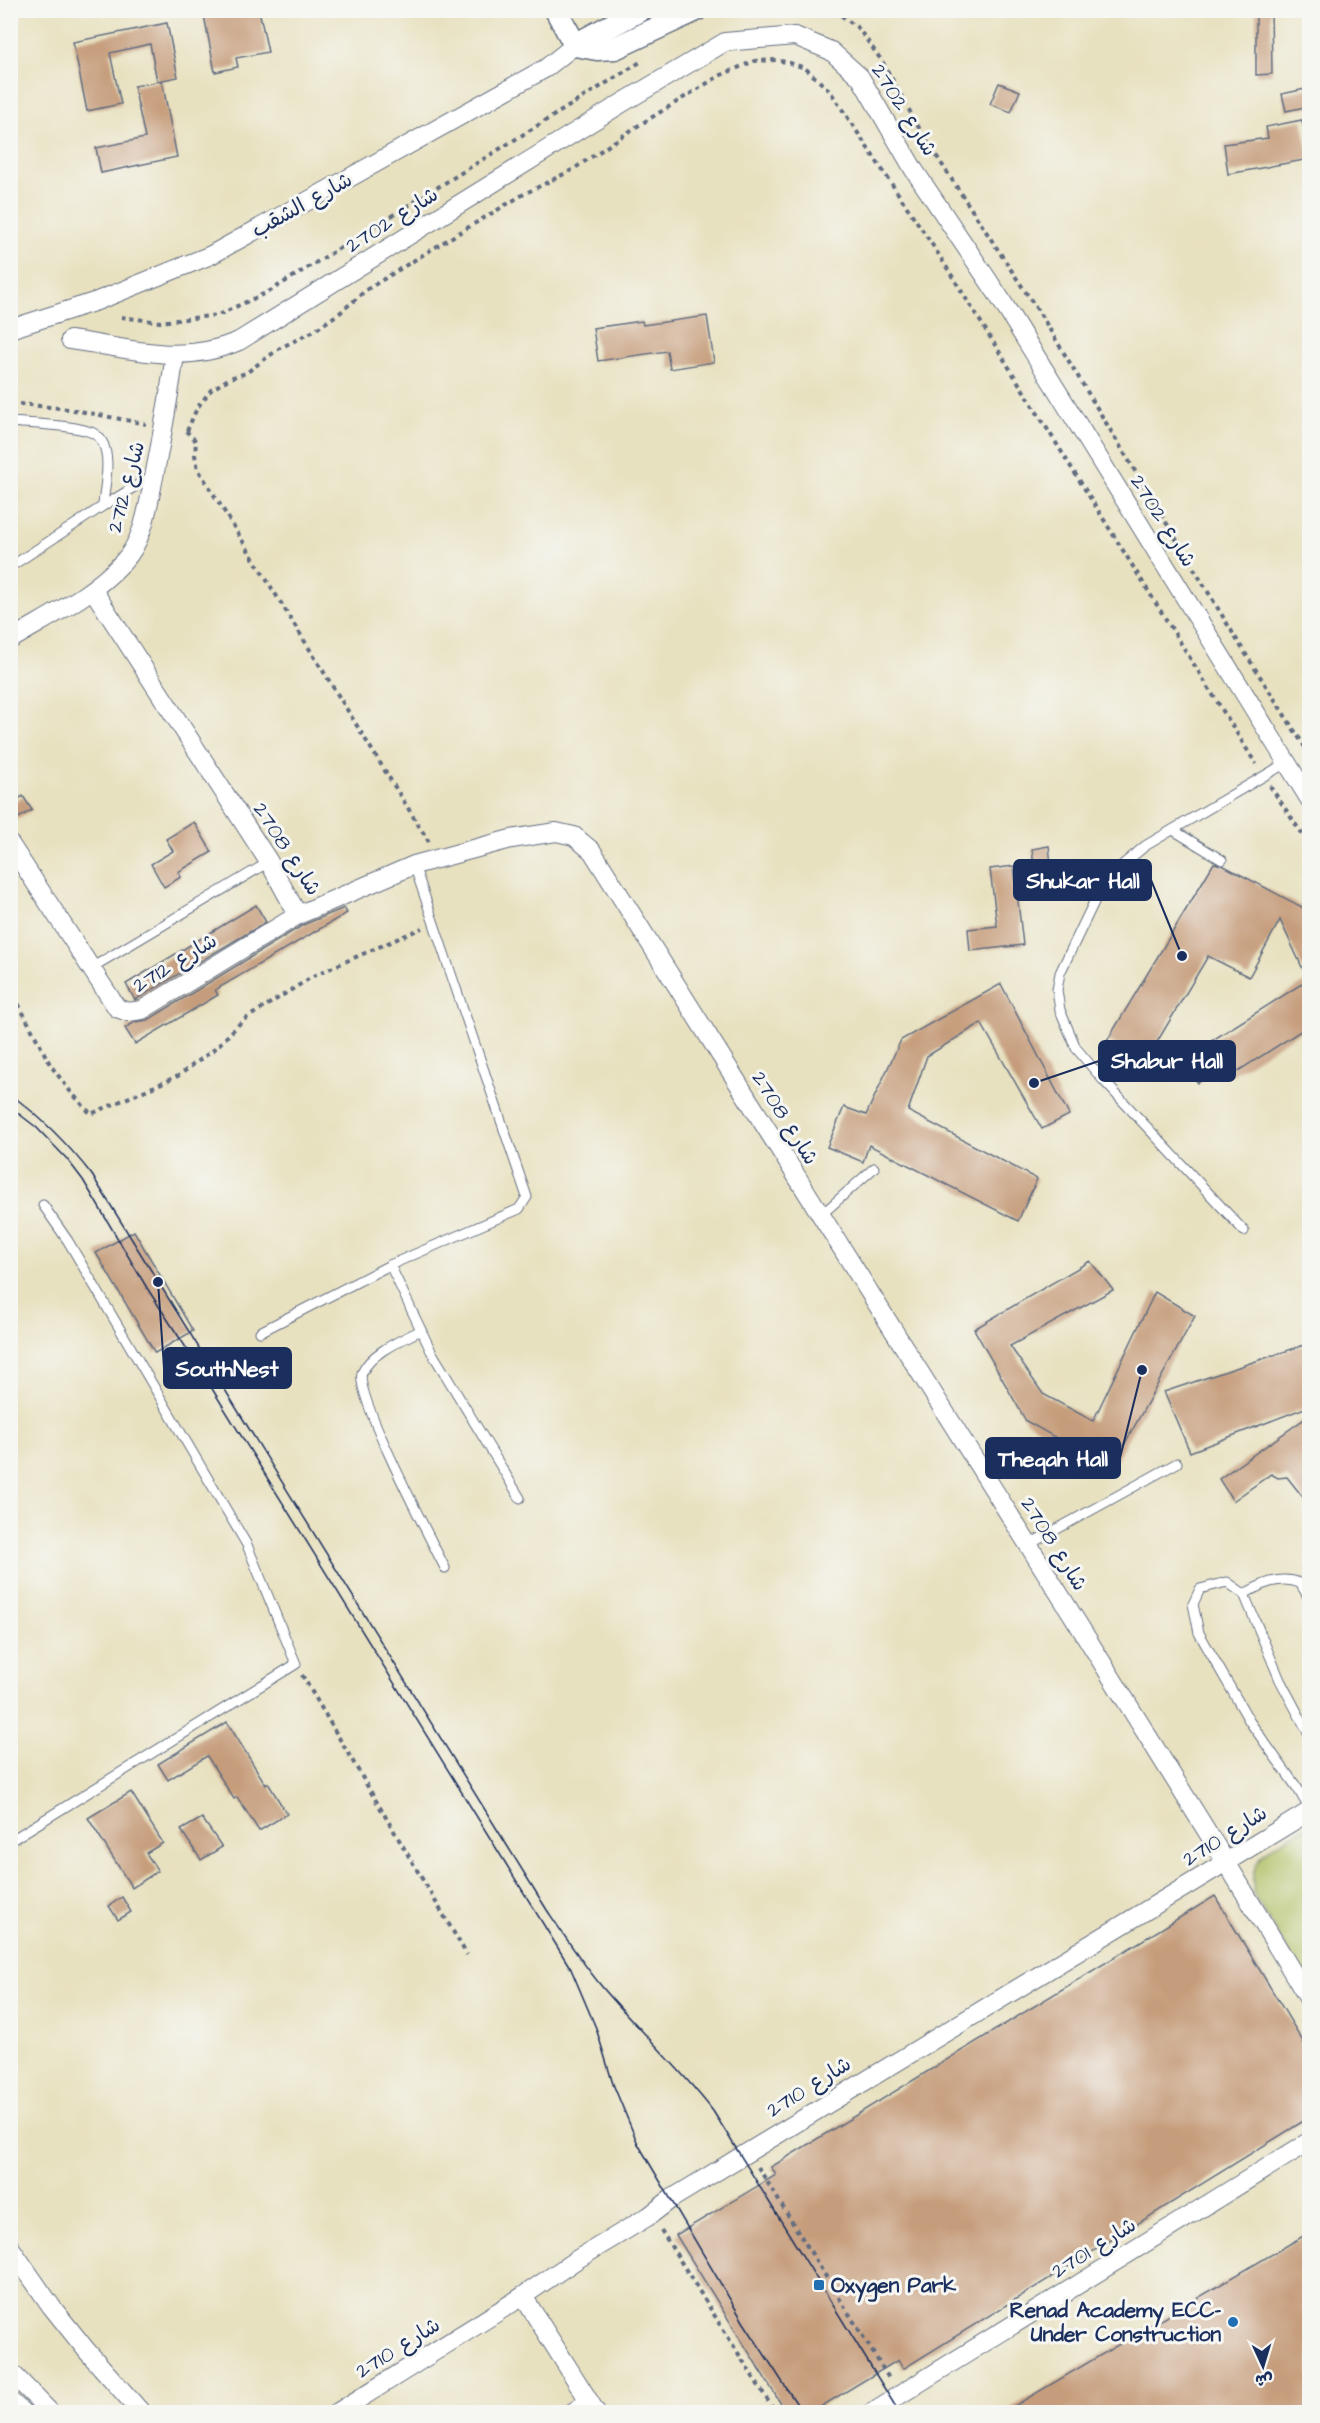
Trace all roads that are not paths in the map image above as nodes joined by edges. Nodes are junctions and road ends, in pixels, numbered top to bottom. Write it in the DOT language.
graph roads {
  1 [pos="556,10"];
  2 [pos="640,10"];
  3 [pos="705,14"];
  4 [pos="575,45"];
  5 [pos="10,329"];
  6 [pos="70,340"];
  7 [pos="175,355"];
  8 [pos="10,422"];
  9 [pos="154,476"];
  10 [pos="103,506"];
  11 [pos="10,567"];
  12 [pos="93,590"];
  13 [pos="10,640"];
  14 [pos="1286,763"];
  15 [pos="1310,800"];
  16 [pos="1173,830"];
  17 [pos="10,844"];
  18 [pos="1222,860"];
  19 [pos="269,862"];
  20 [pos="414,865"];
  21 [pos="298,915"];
  22 [pos="91,968"];
  23 [pos="874,1167"];
  24 [pos="43,1205"];
  25 [pos="820,1216"];
  26 [pos="1244,1231"];
  27 [pos="390,1265"];
  28 [pos="421,1330"];
  29 [pos="260,1332"];
  30 [pos="1177,1463"];
  31 [pos="520,1498"];
  32 [pos="1028,1545"];
  33 [pos="445,1568"];
  34 [pos="1244,1594"];
  35 [pos="1310,1600"];
  36 [pos="1310,1736"];
  37 [pos="1310,1811"];
  38 [pos="10,1840"];
  39 [pos="1226,1863"];
  40 [pos="1310,2001"];
  41 [pos="1310,2140"];
  42 [pos="10,2247"];
  43 [pos="524,2296"];
  44 [pos="10,2371"];
  45 [pos="10,2401"];
  46 [pos="593,2407"];
  47 [pos="22,2412"];
  48 [pos="50,2412"];
  49 [pos="141,2412"];
  50 [pos="338,2412"];
  51 [pos="573,2412"];
  52 [pos="872,2412"];
  1 -- 4 [label="street"];
  2 -- 4 [label="street, شارع الشقب"];
  3 -- 4 [label="street"];
  4 -- 5 [label="street, شارع الشقب"];
  6 -- 7 [label="street, شارع 2702"];
  7 -- 9 [label="street, شارع 2712"];
  7 -- 14 [label="street, شارع 2702"];
  8 -- 10 [label="lane"];
  9 -- 10 [label="lane"];
  9 -- 12 [label="street, شارع 2712"];
  10 -- 11 [label="lane"];
  12 -- 13 [label="street, شارع 2712"];
  12 -- 19 [label="street, شارع 2708"];
  14 -- 15 [label="street, شارع 2702"];
  14 -- 16 [label="lane"];
  16 -- 18 [label="lane"];
  16 -- 26 [label="lane"];
  17 -- 22 [label="street, شارع 2712"];
  19 -- 21 [label="street, شارع 2708"];
  19 -- 22 [label="lane"];
  20 -- 21 [label="street, شارع 2708"];
  20 -- 25 [label="street, شارع 2708"];
  20 -- 27 [label="lane"];
  21 -- 22 [label="street, شارع 2712"];
  23 -- 25 [label="lane"];
  24 -- 38 [label="lane"];
  25 -- 32 [label="street, شارع 2708"];
  27 -- 28 [label="lane"];
  27 -- 29 [label="lane"];
  28 -- 31 [label="lane"];
  28 -- 33 [label="lane"];
  30 -- 32 [label="lane"];
  32 -- 39 [label="street, شارع 2708"];
  34 -- 35 [label="lane"];
  34 -- 36 [label="lane"];
  34 -- 37 [label="lane"];
  37 -- 39 [label="street, شارع 2710"];
  39 -- 40 [label="street, شارع 2708"];
  39 -- 43 [label="street, شارع 2710"];
  41 -- 52 [label="street, شارع 2701"];
  42 -- 49 [label="street"];
  43 -- 46 [label="street"];
  43 -- 50 [label="street, شارع 2710"];
  44 -- 48 [label="street"];
  45 -- 47 [label="street"];
  46 -- 51 [label="street"];
}
